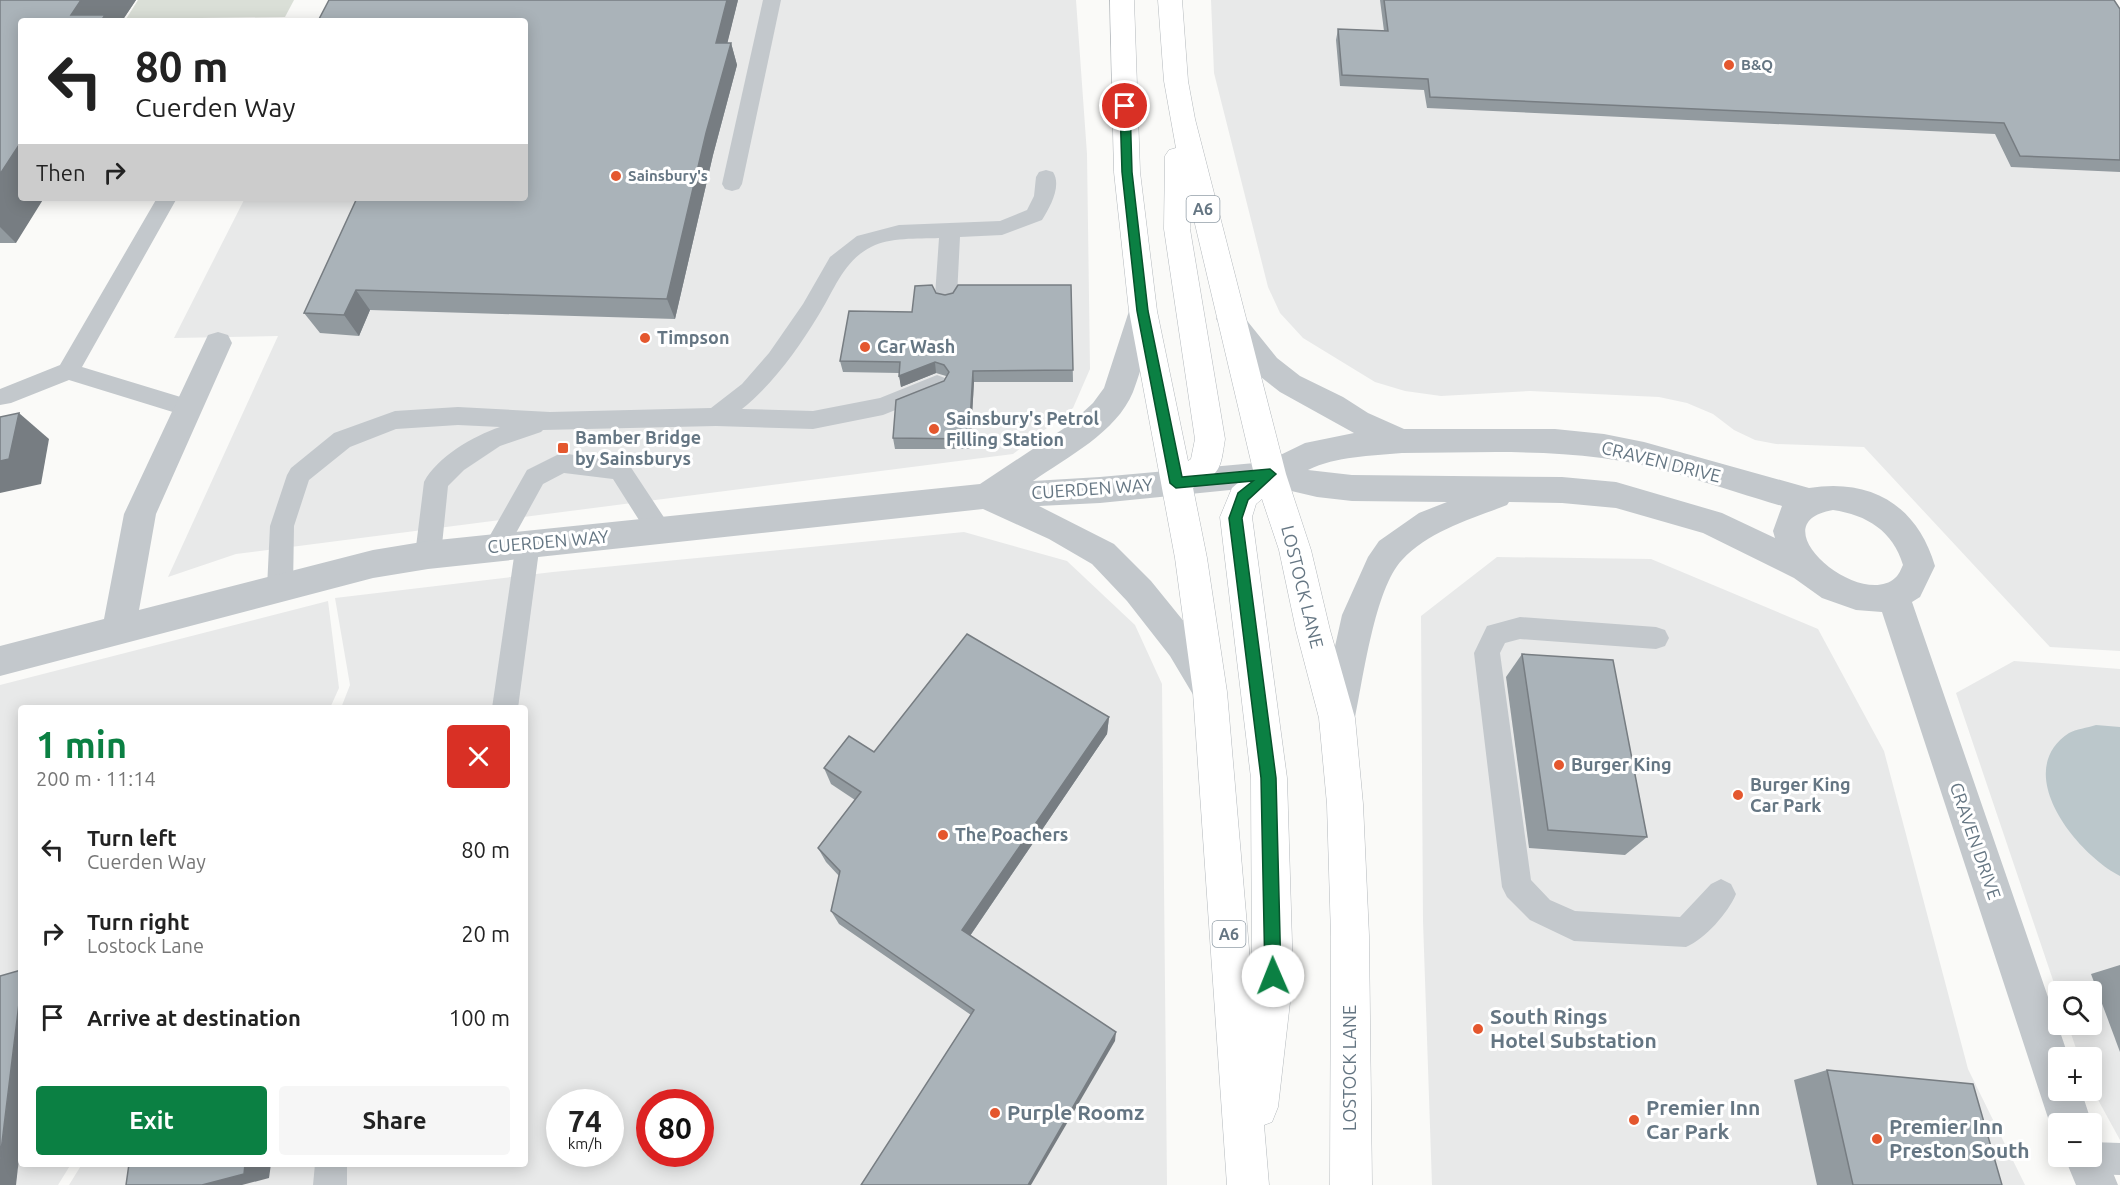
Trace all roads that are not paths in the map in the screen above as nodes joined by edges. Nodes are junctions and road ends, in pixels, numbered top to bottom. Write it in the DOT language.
graph roads {
  1 [pos="772,0"];
  2 [pos="1122,0"];
  3 [pos="1170,0"];
  4 [pos="1187,0"];
  5 [pos="1173,40"];
  6 [pos="1178,99"];
  7 [pos="1046,177"];
  8 [pos="732,184"];
  9 [pos="165,201"];
  10 [pos="950,231"];
  11 [pos="946,296"];
  12 [pos="1143,311"];
  13 [pos="1230,319"];
  14 [pos="218,343"];
  15 [pos="68,371"];
  16 [pos="937,384"];
  17 [pos="3,397"];
  18 [pos="189,408"];
  19 [pos="716,417"];
  20 [pos="550,421"];
  21 [pos="1402,441"];
  22 [pos="1270,474"];
  23 [pos="1176,483"];
  24 [pos="1512,490"];
  25 [pos="986,496"];
  26 [pos="1809,501"];
  27 [pos="660,532"];
  28 [pos="528,543"];
  29 [pos="496,546"];
  30 [pos="428,555"];
  31 [pos="1806,568"];
  32 [pos="280,588"];
  33 [pos="1893,596"];
  34 [pos="118,632"];
  35 [pos="1656,638"];
  36 [pos="0,661"];
  37 [pos="1210,692"];
  38 [pos="505,705"];
  39 [pos="1336,718"];
  40 [pos="1721,894"];
  41 [pos="2048,1056"];
  42 [pos="331,1167"];
  43 [pos="1248,1181"];
  44 [pos="330,1185"];
  45 [pos="1351,1185"];
  1 -- 8 [label="lane"];
  2 -- 12 [label="highway, A6"];
  3 -- 5 [label="highway, LOSTOCK LANE / A6"];
  4 -- 5 [label="highway"];
  5 -- 6 [label="highway, LOSTOCK LANE / A6"];
  6 -- 13 [label="highway, LOSTOCK LANE / A6"];
  6 -- 23 [label="highway"];
  7 -- 10 [label="lane"];
  9 -- 15 [label="lane"];
  10 -- 11 [label="lane"];
  10 -- 19 [label="lane"];
  12 -- 23 [label="highway, A6"];
  12 -- 25 [label="street, CUERDEN WAY"];
  13 -- 21 [label="street, CRAVEN DRIVE"];
  13 -- 22 [label="highway, LOSTOCK LANE / A6"];
  14 -- 18 [label="street"];
  15 -- 17 [label="lane"];
  15 -- 18 [label="lane"];
  16 -- 19 [label="lane"];
  18 -- 34 [label="street"];
  19 -- 20 [label="lane"];
  20 -- 30 [label="lane"];
  20 -- 32 [label="lane"];
  21 -- 22 [label="street, CRAVEN DRIVE"];
  21 -- 26 [label="street, CRAVEN DRIVE"];
  22 -- 23 [label="street, CUERDEN WAY"];
  22 -- 24 [label="street"];
  22 -- 39 [label="highway, LOSTOCK LANE / A6"];
  22 -- 43 [label="highway"];
  23 -- 25 [label="street, CUERDEN WAY"];
  23 -- 37 [label="highway, A6"];
  24 -- 31 [label="street"];
  24 -- 39 [label="street"];
  25 -- 27 [label="street, CUERDEN WAY"];
  25 -- 37 [label="street, CUERDEN WAY"];
  26 -- 31 [label="street"];
  26 -- 33 [label="street"];
  27 -- 28 [label="street, CUERDEN WAY"];
  27 -- 29 [label="lane"];
  28 -- 29 [label="street, CUERDEN WAY"];
  28 -- 38 [label="lane"];
  29 -- 30 [label="street, CUERDEN WAY"];
  30 -- 32 [label="street, CUERDEN WAY"];
  31 -- 33 [label="street"];
  32 -- 34 [label="street, CUERDEN WAY"];
  33 -- 41 [label="street, CRAVEN DRIVE"];
  34 -- 36 [label="street, CUERDEN WAY"];
  35 -- 40 [label="lane"];
  37 -- 43 [label="highway, A6"];
  39 -- 45 [label="highway, LOSTOCK LANE / A6"];
  42 -- 44 [label="lane"];
}
